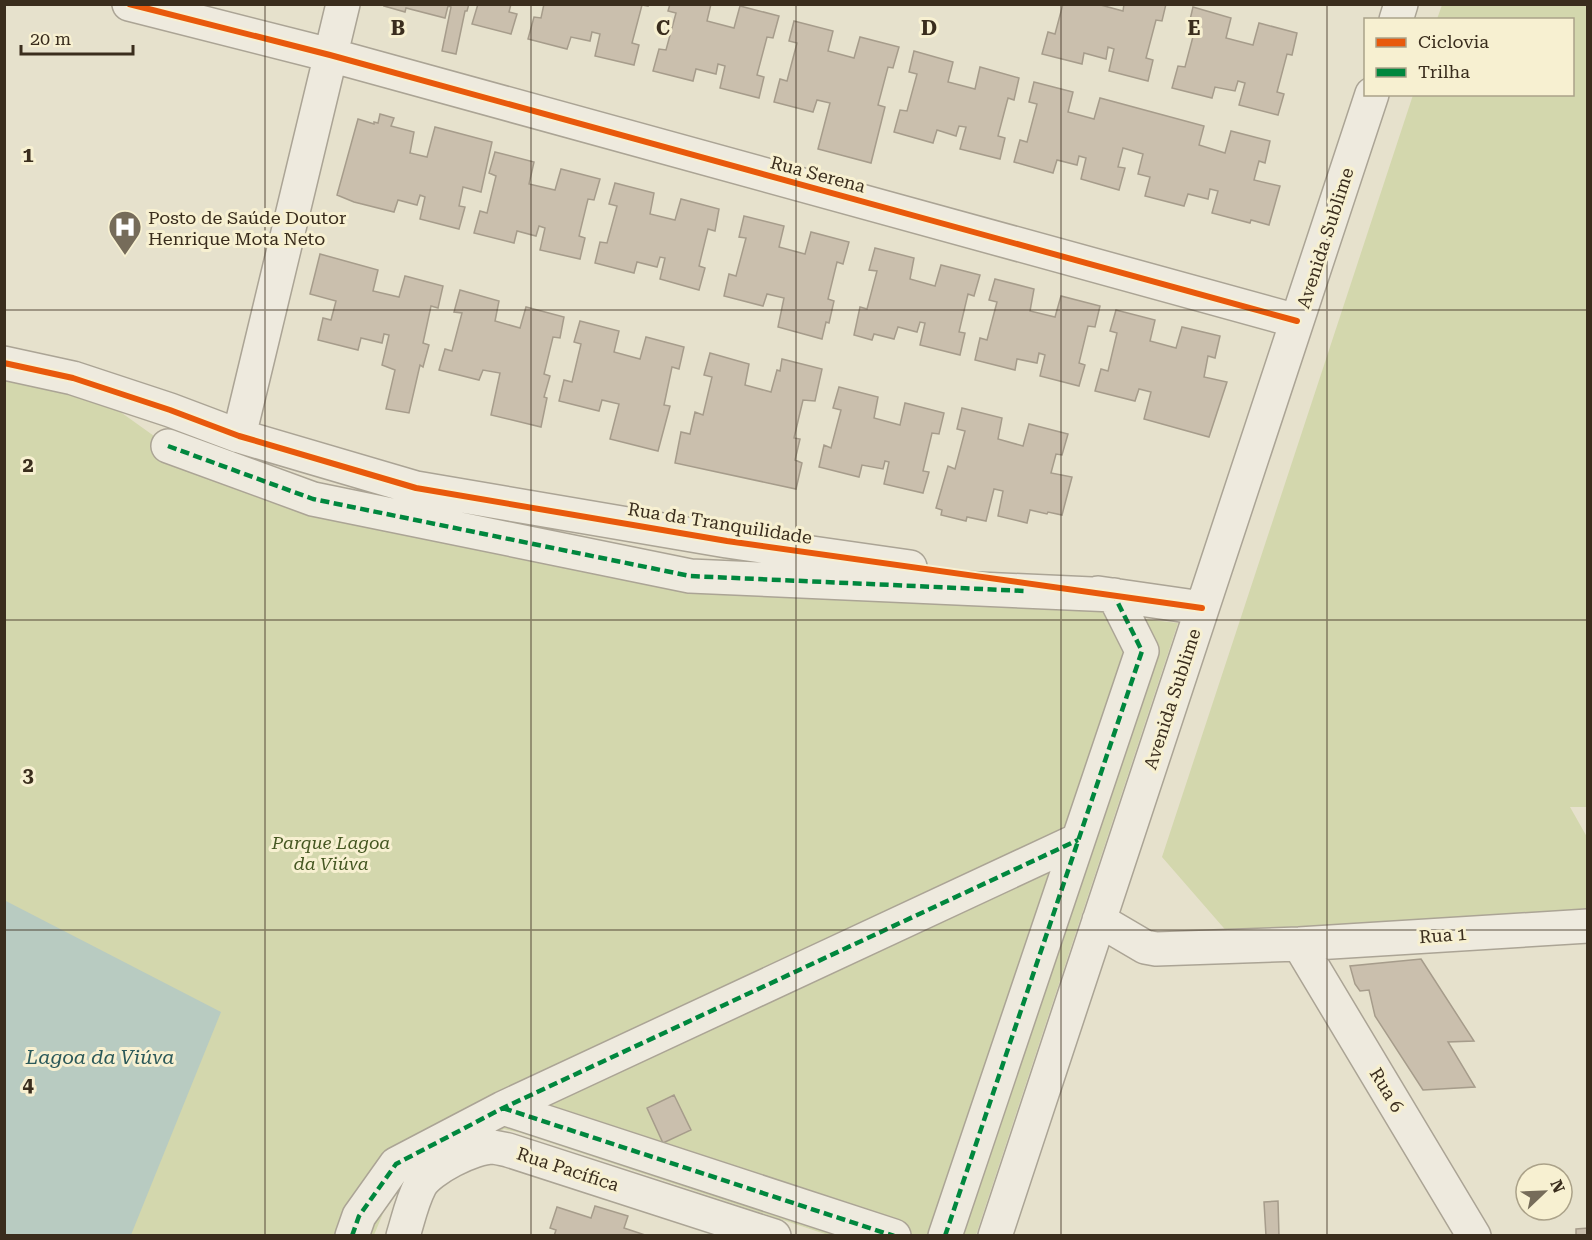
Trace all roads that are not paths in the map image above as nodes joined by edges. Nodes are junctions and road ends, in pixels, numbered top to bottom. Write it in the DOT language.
graph roads {
  1 [pos="129,4"];
  2 [pos="343,4"];
  3 [pos="330,55"];
  4 [pos="1371,96"];
  5 [pos="1297,321"];
  6 [pos="4,363"];
  7 [pos="239,436"];
  8 [pos="168,446"];
  9 [pos="1114,595"];
  10 [pos="1202,608"];
  11 [pos="1078,840"];
  12 [pos="1099,920"];
  13 [pos="1587,926"];
  14 [pos="1299,944"];
  15 [pos="503,1108"];
  16 [pos="352,1236"];
  17 [pos="403,1236"];
  18 [pos="774,1236"];
  19 [pos="894,1236"];
  20 [pos="945,1236"];
  21 [pos="995,1236"];
  22 [pos="1474,1236"];
  1 -- 3 [label="street, Rua Serena"];
  2 -- 3 [label="street"];
  3 -- 5 [label="street, Rua Serena"];
  3 -- 7 [label="street"];
  4 -- 5 [label="street, Avenida Sublime"];
  5 -- 10 [label="street, Avenida Sublime"];
  6 -- 7 [label="street, Rua da Tranquilidade"];
  7 -- 9 [label="street, Rua da Tranquilidade"];
  8 -- 9 [label="street"];
  9 -- 10 [label="street, Rua da Tranquilidade"];
  9 -- 11 [label="street"];
  10 -- 12 [label="street, Avenida Sublime"];
  11 -- 15 [label="street"];
  11 -- 20 [label="street"];
  12 -- 14 [label="street, Rua 1"];
  12 -- 21 [label="street, Avenida Sublime"];
  13 -- 14 [label="street, Rua 1"];
  14 -- 22 [label="street, Rua 6"];
  15 -- 16 [label="street"];
  15 -- 19 [label="street"];
  17 -- 18 [label="street, Rua Pacífica"];
}
